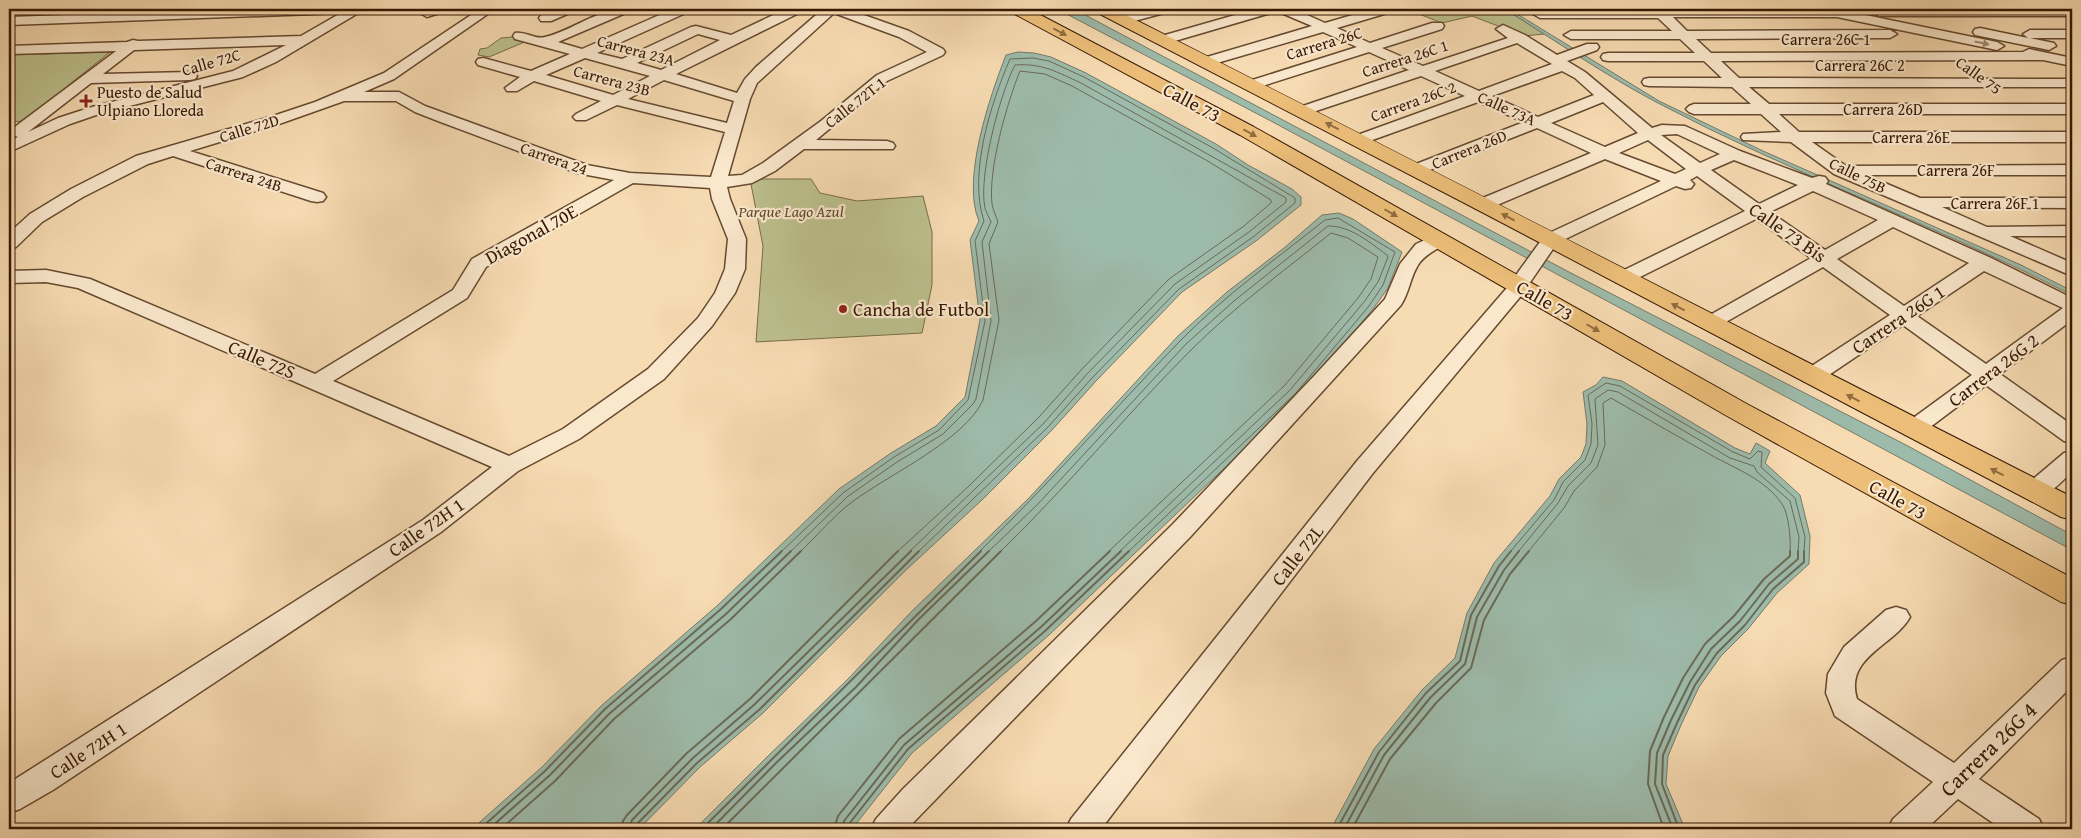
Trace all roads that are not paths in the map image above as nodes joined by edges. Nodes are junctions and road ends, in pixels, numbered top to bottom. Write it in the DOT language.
graph roads {
  1 [pos="347,9"];
  2 [pos="358,9"];
  3 [pos="488,9"];
  4 [pos="567,9"];
  5 [pos="623,9"];
  6 [pos="683,9"];
  7 [pos="796,9"];
  8 [pos="830,9"];
  9 [pos="836,9"];
  10 [pos="1017,9"];
  11 [pos="1102,9"];
  12 [pos="1163,9"];
  13 [pos="1269,9"];
  14 [pos="1284,9"];
  15 [pos="1386,9"];
  16 [pos="1815,9"];
  17 [pos="2003,10"];
  18 [pos="760,11"];
  19 [pos="1658,11"];
  20 [pos="170,12"];
  21 [pos="1536,12"];
  22 [pos="1879,12"];
  23 [pos="2072,12"];
  24 [pos="1837,13"];
  25 [pos="1864,14"];
  26 [pos="778,16"];
  27 [pos="546,18"];
  28 [pos="1124,20"];
  29 [pos="9,21"];
  30 [pos="1325,26"];
  31 [pos="1437,26"];
  32 [pos="1503,29"];
  33 [pos="1986,33"];
  34 [pos="1684,34"];
  35 [pos="1890,34"];
  36 [pos="2044,34"];
  37 [pos="2072,34"];
  38 [pos="1571,35"];
  39 [pos="520,36"];
  40 [pos="1520,38"];
  41 [pos="733,39"];
  42 [pos="305,40"];
  43 [pos="1164,40"];
  44 [pos="546,42"];
  45 [pos="132,46"];
  46 [pos="1372,47"];
  47 [pos="9,50"];
  48 [pos="584,54"];
  49 [pos="2071,54"];
  50 [pos="1574,56"];
  51 [pos="1922,56"];
  52 [pos="2044,56"];
  53 [pos="1608,57"];
  54 [pos="1708,57"];
  55 [pos="483,62"];
  56 [pos="1206,62"];
  57 [pos="624,64"];
  58 [pos="1425,70"];
  59 [pos="663,75"];
  60 [pos="388,76"];
  61 [pos="533,76"];
  62 [pos="226,78"];
  63 [pos="87,79"];
  64 [pos="1649,82"];
  65 [pos="1735,82"];
  66 [pos="1960,82"];
  67 [pos="2072,83"];
  68 [pos="1251,85"];
  69 [pos="512,88"];
  70 [pos="1480,95"];
  71 [pos="342,96"];
  72 [pos="1605,96"];
  73 [pos="399,97"];
  74 [pos="742,99"];
  75 [pos="616,100"];
  76 [pos="1694,109"];
  77 [pos="1764,109"];
  78 [pos="1996,109"];
  79 [pos="2072,109"];
  80 [pos="1302,111"];
  81 [pos="581,117"];
  82 [pos="64,121"];
  83 [pos="1538,122"];
  84 [pos="30,123"];
  85 [pos="9,124"];
  86 [pos="732,129"];
  87 [pos="1649,134"];
  88 [pos="1749,136"];
  89 [pos="1794,137"];
  90 [pos="2037,137"];
  91 [pos="2072,137"];
  92 [pos="9,139"];
  93 [pos="1358,140"];
  94 [pos="801,144"];
  95 [pos="887,146"];
  96 [pos="9,147"];
  97 [pos="171,150"];
  98 [pos="1606,153"];
  99 [pos="1734,154"];
  100 [pos="2067,161"];
  101 [pos="1699,169"];
  102 [pos="1417,170"];
  103 [pos="1836,172"];
  104 [pos="630,178"];
  105 [pos="1676,181"];
  106 [pos="718,184"];
  107 [pos="1813,184"];
  108 [pos="1734,194"];
  109 [pos="317,198"];
  110 [pos="1918,202"];
  111 [pos="2072,203"];
  112 [pos="1484,204"];
  113 [pos="1758,212"];
  114 [pos="1892,220"];
  115 [pos="1982,231"];
  116 [pos="2072,231"];
  117 [pos="1438,240"];
  118 [pos="9,243"];
  119 [pos="1548,244"];
  120 [pos="1824,258"];
  121 [pos="1984,262"];
  122 [pos="2072,270"];
  123 [pos="9,277"];
  124 [pos="1623,278"];
  125 [pos="1522,280"];
  126 [pos="2072,305"];
  127 [pos="2072,311"];
  128 [pos="1904,315"];
  129 [pos="1710,324"];
  130 [pos="1986,375"];
  131 [pos="1812,376"];
  132 [pos="316,382"];
  133 [pos="1914,429"];
  134 [pos="2072,436"];
  135 [pos="2072,459"];
  136 [pos="510,465"];
  137 [pos="2035,491"];
  138 [pos="2072,510"];
  139 [pos="2072,593"];
  140 [pos="1896,617"];
  141 [pos="2072,668"];
  142 [pos="1957,780"];
  143 [pos="9,799"];
  144 [pos="887,829"];
  145 [pos="1082,829"];
  146 [pos="1904,829"];
  147 [pos="2028,829"];
  1 -- 20 [label="street"];
  2 -- 42 [label="street, Calle 72C"];
  3 -- 60 [label="street, Calle 72D"];
  4 -- 27 [label="street"];
  5 -- 44 [label="street"];
  6 -- 48 [label="street"];
  7 -- 26 [label="street"];
  8 -- 74 [label="street"];
  9 -- 94 [label="street, Calle 72T 1"];
  10 -- 117 [label="main road, Calle 73, one-way"];
  11 -- 28 [label="main road"];
  12 -- 28 [label="street"];
  13 -- 43 [label="street"];
  14 -- 30 [label="street, Calle 73A"];
  15 -- 30 [label="street"];
  16 -- 24 [label="street"];
  17 -- 22 [label="street"];
  17 -- 23 [label="street"];
  17 -- 36 [label="street"];
  18 -- 26 [label="street"];
  19 -- 21 [label="street"];
  19 -- 24 [label="street"];
  19 -- 34 [label="street, Calle 75B"];
  20 -- 29 [label="street"];
  20 -- 45 [label="street"];
  21 -- 38 [label="street"];
  22 -- 25 [label="street"];
  22 -- 33 [label="street"];
  24 -- 25 [label="street"];
  25 -- 35 [label="street, Calle 75"];
  25 -- 52 [label="street, one-way"];
  26 -- 41 [label="street"];
  28 -- 43 [label="main road"];
  30 -- 46 [label="street, Calle 73A"];
  30 -- 56 [label="street"];
  31 -- 46 [label="street, Carrera 26C"];
  32 -- 40 [label="street, Calle 73 Bis"];
  33 -- 36 [label="street"];
  33 -- 49 [label="street"];
  34 -- 35 [label="street"];
  34 -- 38 [label="street"];
  34 -- 54 [label="street, Calle 75B"];
  35 -- 51 [label="street, Calle 75"];
  36 -- 37 [label="street"];
  36 -- 49 [label="street"];
  38 -- 50 [label="street"];
  39 -- 44 [label="street, Carrera 23A"];
  40 -- 50 [label="street, Calle 73 Bis"];
  40 -- 58 [label="street, Carrera 26C 1"];
  41 -- 57 [label="street"];
  41 -- 59 [label="street"];
  42 -- 45 [label="street"];
  42 -- 62 [label="street, Calle 72C"];
  43 -- 56 [label="main road"];
  44 -- 48 [label="street, Carrera 23A"];
  45 -- 47 [label="street"];
  45 -- 63 [label="street"];
  46 -- 58 [label="street, Calle 73A"];
  46 -- 68 [label="street, Carrera 26C"];
  48 -- 57 [label="street, Carrera 23A"];
  48 -- 61 [label="street"];
  49 -- 52 [label="street"];
  50 -- 70 [label="street, Carrera 26C 2"];
  50 -- 72 [label="street, Calle 73 Bis"];
  51 -- 52 [label="street, Carrera 26C 1"];
  51 -- 54 [label="street, Carrera 26C 1"];
  51 -- 66 [label="street, Calle 75"];
  53 -- 54 [label="street, Carrera 26C 1"];
  54 -- 65 [label="street, Calle 75B"];
  55 -- 61 [label="street, Carrera 23B"];
  56 -- 68 [label="main road"];
  57 -- 59 [label="street, Carrera 23A"];
  58 -- 70 [label="street, Calle 73A"];
  58 -- 80 [label="street, Carrera 26C 1"];
  59 -- 74 [label="street, Carrera 23A"];
  59 -- 75 [label="street"];
  60 -- 71 [label="street, Calle 72D"];
  60 -- 73 [label="street"];
  61 -- 69 [label="street"];
  61 -- 75 [label="street, Carrera 23B"];
  62 -- 63 [label="street"];
  62 -- 82 [label="street, Calle 72C"];
  63 -- 84 [label="street"];
  64 -- 65 [label="street, Carrera 26C 2"];
  65 -- 66 [label="street, Carrera 26C 2"];
  65 -- 77 [label="street, Calle 75B"];
  66 -- 67 [label="street, Carrera 26C 2"];
  66 -- 78 [label="street, Calle 75"];
  68 -- 80 [label="main road"];
  70 -- 83 [label="street, Calle 73A"];
  70 -- 93 [label="street, Carrera 26C 2"];
  71 -- 73 [label="street, Carrera 24"];
  71 -- 97 [label="street, Calle 72D"];
  72 -- 83 [label="street, Carrera 26D"];
  72 -- 87 [label="street, Calle 73 Bis"];
  73 -- 104 [label="street, Carrera 24"];
  74 -- 86 [label="street"];
  75 -- 81 [label="street"];
  75 -- 86 [label="street, Carrera 23B"];
  76 -- 77 [label="street, Carrera 26D"];
  77 -- 78 [label="street, Carrera 26D"];
  77 -- 89 [label="street, Calle 75B"];
  78 -- 79 [label="street, Carrera 26D"];
  78 -- 90 [label="street, Calle 75"];
  93 -- 80 [label="main road, one-way"];
  82 -- 84 [label="street"];
  82 -- 96 [label="street"];
  83 -- 98 [label="street, Calle 73A"];
  83 -- 102 [label="street, Carrera 26D"];
  84 -- 85 [label="street"];
  84 -- 92 [label="street"];
  86 -- 106 [label="street"];
  87 -- 98 [label="street"];
  87 -- 99 [label="street"];
  87 -- 101 [label="street, Calle 73 Bis"];
  88 -- 89 [label="street, Carrera 26E"];
  89 -- 90 [label="street, Carrera 26E"];
  89 -- 103 [label="street, Calle 75B"];
  90 -- 91 [label="street, Carrera 26E"];
  90 -- 100 [label="street, Calle 75"];
  93 -- 102 [label="main road"];
  94 -- 95 [label="street, Calle 72T 1"];
  94 -- 106 [label="street, Calle 72T 1"];
  97 -- 109 [label="street, Carrera 24B"];
  97 -- 118 [label="street, Calle 72D"];
  98 -- 105 [label="street, Calle 73A"];
  98 -- 112 [label="street"];
  99 -- 101 [label="street"];
  99 -- 107 [label="street"];
  100 -- 103 [label="street, Carrera 26F"];
  101 -- 105 [label="street"];
  101 -- 108 [label="street, Calle 73 Bis"];
  102 -- 112 [label="main road"];
  103 -- 107 [label="street"];
  103 -- 110 [label="street, Calle 75B"];
  104 -- 106 [label="street, Carrera 24"];
  104 -- 132 [label="street, Diagonal 70E"];
  105 -- 108 [label="street, Calle 73A"];
  105 -- 119 [label="street"];
  106 -- 136 [label="street, Calle 72H 1"];
  107 -- 113 [label="street"];
  107 -- 114 [label="street"];
  108 -- 113 [label="street, Calle 73 Bis"];
  110 -- 111 [label="street, Carrera 26F 1"];
  110 -- 115 [label="street, Calle 75B"];
  119 -- 112 [label="main road, one-way"];
  113 -- 120 [label="street, Calle 73 Bis"];
  113 -- 124 [label="street"];
  114 -- 120 [label="street"];
  114 -- 121 [label="street"];
  115 -- 116 [label="street"];
  115 -- 122 [label="street, Calle 75B"];
  117 -- 125 [label="main road, Calle 73"];
  117 -- 144 [label="street"];
  119 -- 124 [label="main road"];
  119 -- 125 [label="street, Calle 72L"];
  120 -- 128 [label="street, Calle 73 Bis"];
  120 -- 129 [label="street"];
  121 -- 126 [label="street"];
  121 -- 128 [label="street, Carrera 26G 1"];
  123 -- 132 [label="street, Calle 72S"];
  129 -- 124 [label="main road, one-way"];
  125 -- 139 [label="main road, Calle 73, one-way"];
  125 -- 145 [label="street, Calle 72L"];
  127 -- 130 [label="street, Carrera 26G 2"];
  128 -- 130 [label="street, Calle 73 Bis"];
  128 -- 131 [label="street, Carrera 26G 1"];
  129 -- 131 [label="main road"];
  130 -- 133 [label="street, Carrera 26G 2"];
  130 -- 134 [label="street, Calle 73 Bis"];
  133 -- 131 [label="main road, one-way"];
  132 -- 136 [label="street, Calle 72S"];
  137 -- 133 [label="main road, one-way"];
  135 -- 137 [label="street"];
  136 -- 143 [label="street, Calle 72H 1"];
  137 -- 138 [label="main road"];
  140 -- 142 [label="street"];
  141 -- 142 [label="street, Carrera 26G 4"];
  142 -- 146 [label="street, Carrera 26G 4"];
  142 -- 147 [label="street"];
}
